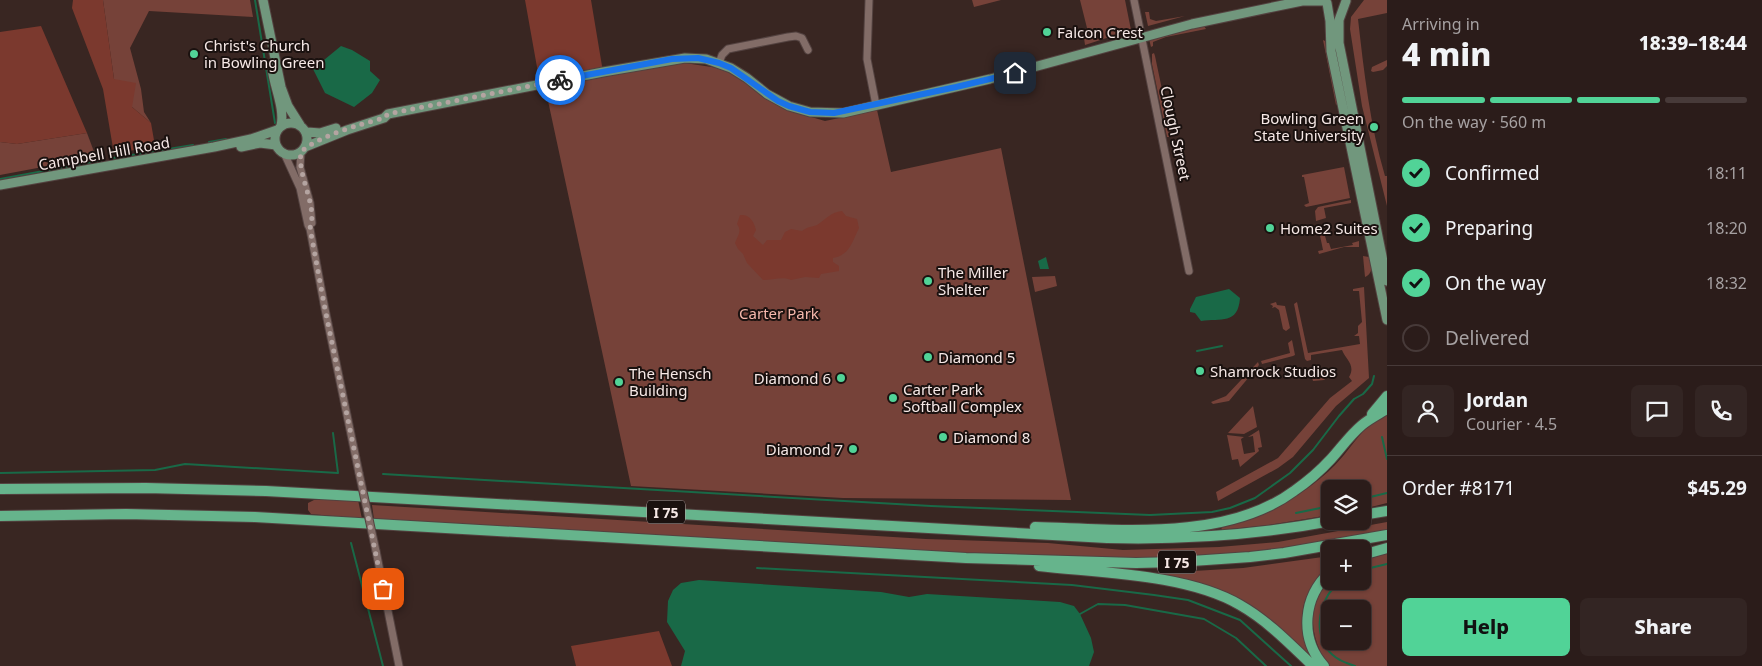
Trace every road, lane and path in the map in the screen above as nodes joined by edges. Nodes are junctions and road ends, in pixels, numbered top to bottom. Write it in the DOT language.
graph roads {
  1 [pos="263,0"];
  2 [pos="869,0"];
  3 [pos="1134,0"];
  4 [pos="1288,0"];
  5 [pos="1347,0"];
  6 [pos="1325,1"];
  7 [pos="1267,8"];
  8 [pos="1142,38"];
  9 [pos="808,50"];
  10 [pos="274,58"];
  11 [pos="719,63"];
  12 [pos="876,104"];
  13 [pos="388,114"];
  14 [pos="300,125"];
  15 [pos="279,128"];
  16 [pos="307,132"];
  17 [pos="276,145"];
  18 [pos="214,147"];
  19 [pos="303,149"];
  20 [pos="284,153"];
  21 [pos="0,185"];
  22 [pos="310,228"];
  23 [pos="1190,271"];
  24 [pos="1387,281"];
  25 [pos="1387,320"];
  26 [pos="1387,396"];
  27 [pos="1387,408"];
  28 [pos="1362,425"];
  29 [pos="0,489"];
  30 [pos="1387,510"];
  31 [pos="1371,513"];
  32 [pos="0,516"];
  33 [pos="1321,523"];
  34 [pos="970,530"];
  35 [pos="1387,535"];
  36 [pos="1387,548"];
  37 [pos="1371,552"];
  38 [pos="966,558"];
  39 [pos="1321,582"];
  40 [pos="399,666"];
  41 [pos="1313,666"];
  42 [pos="1324,666"];
  1 -- 10 [label="main road"];
  2 -- 12 [label="street"];
  3 -- 8 [label="street, Clough Street"];
  4 -- 7 [label="main road"];
  5 -- 6 [label="main road"];
  5 -- 24 [label="main road"];
  6 -- 7 [label="main road"];
  6 -- 25 [label="main road"];
  7 -- 8 [label="main road"];
  8 -- 12 [label="main road"];
  8 -- 23 [label="street, Clough Street"];
  9 -- 11 [label="street"];
  10 -- 14 [label="main road"];
  10 -- 15 [label="main road"];
  11 -- 12 [label="main road"];
  11 -- 13 [label="main road"];
  13 -- 16 [label="main road"];
  13 -- 19 [label="main road"];
  14 -- 15 [label="main road"];
  14 -- 16 [label="main road"];
  15 -- 17 [label="main road"];
  15 -- 18 [label="main road, Campbell Hill Road"];
  16 -- 19 [label="main road"];
  17 -- 18 [label="main road, Campbell Hill Road"];
  17 -- 20 [label="main road"];
  18 -- 21 [label="main road, Campbell Hill Road"];
  19 -- 20 [label="main road"];
  19 -- 22 [label="street"];
  20 -- 22 [label="street"];
  22 -- 40 [label="street, bridge"];
  26 -- 28 [label="highway"];
  27 -- 28 [label="highway"];
  28 -- 34 [label="highway"];
  29 -- 34 [label="highway, I 75"];
  30 -- 31 [label="highway"];
  32 -- 38 [label="highway, I 75"];
  33 -- 34 [label="highway, I 75"];
  35 -- 38 [label="highway, I 75"];
  36 -- 37 [label="highway"];
  38 -- 41 [label="highway"];
  39 -- 42 [label="highway"];
}
